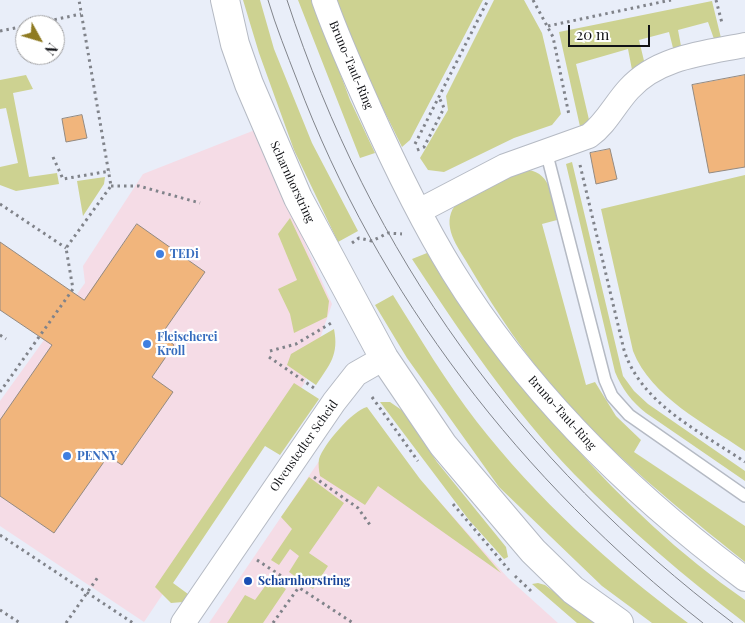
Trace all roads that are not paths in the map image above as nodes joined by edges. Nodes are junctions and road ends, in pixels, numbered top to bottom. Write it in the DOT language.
graph roads {
  1 [pos="224,0"];
  2 [pos="324,0"];
  3 [pos="745,45"];
  4 [pos="546,151"];
  5 [pos="418,211"];
  6 [pos="384,358"];
  7 [pos="745,496"];
  8 [pos="745,579"];
  9 [pos="183,623"];
  10 [pos="619,623"];
  1 -- 6 [label="street, Scharnhorstring"];
  2 -- 5 [label="street, Bruno-Taut-Ring"];
  3 -- 4 [label="street"];
  4 -- 5 [label="street"];
  4 -- 7 [label="lane"];
  5 -- 8 [label="street, Bruno-Taut-Ring"];
  6 -- 9 [label="street, Olvenstedter Scheid"];
  6 -- 10 [label="street, Scharnhorstring"];
}
